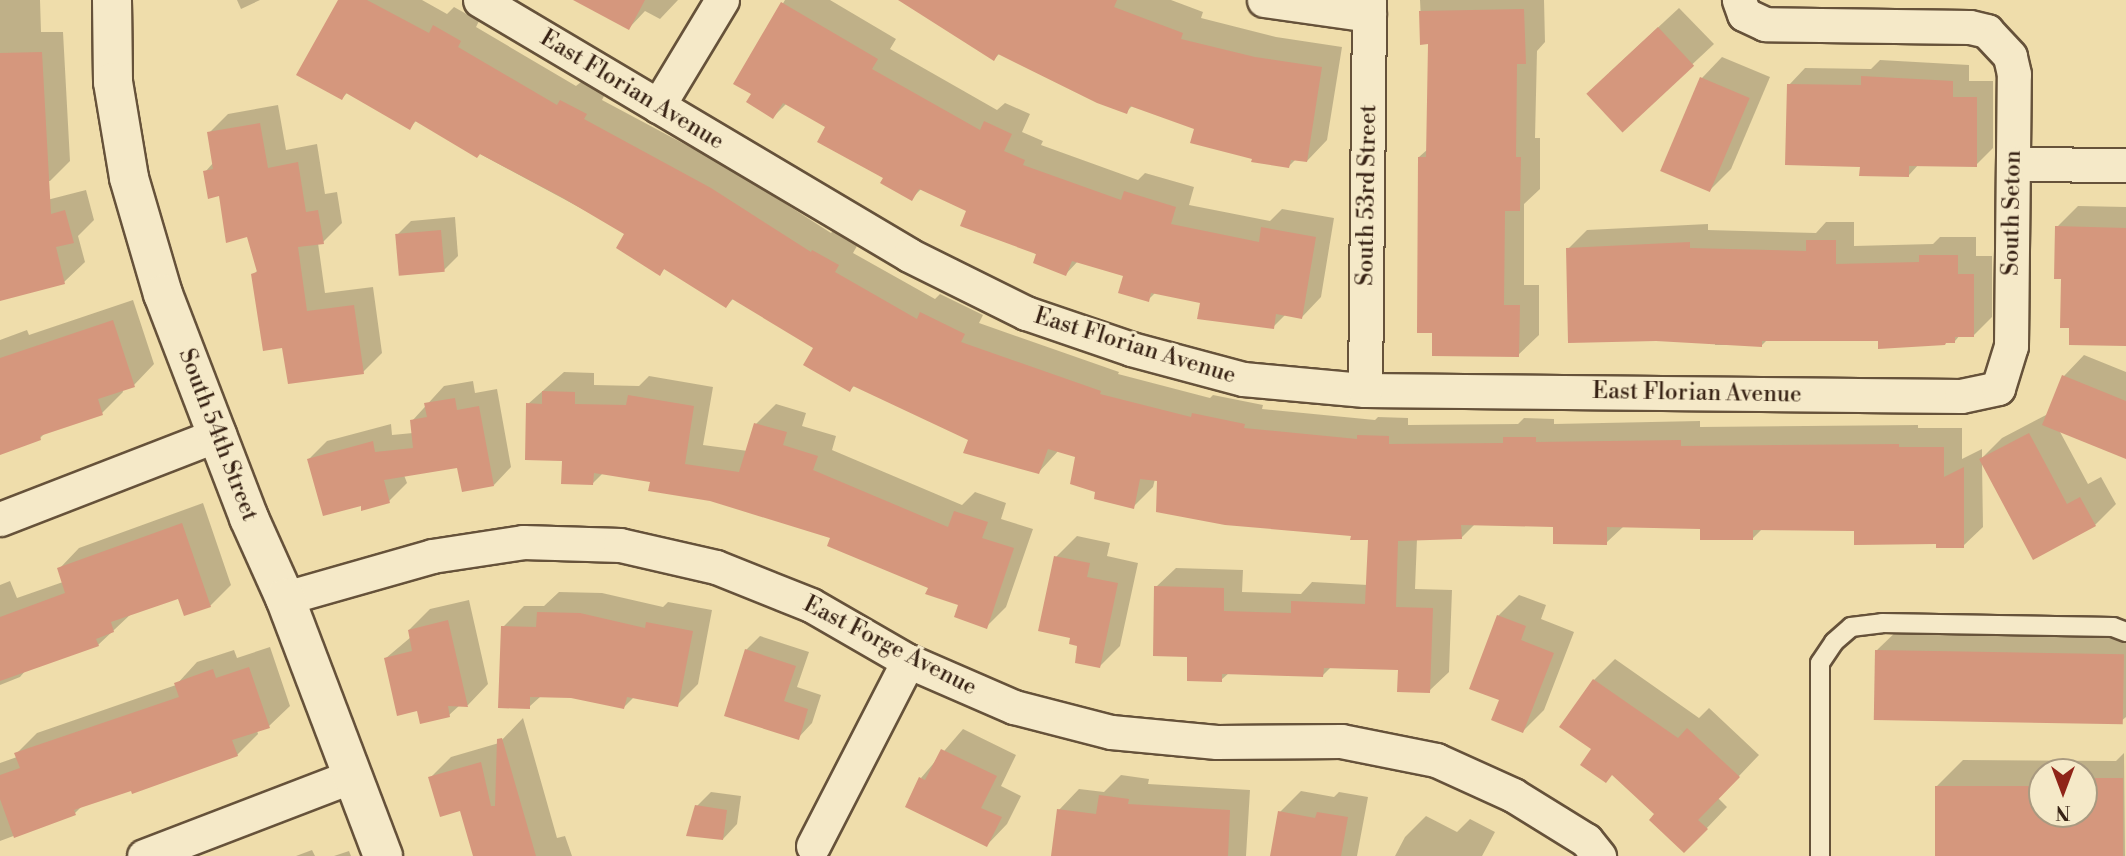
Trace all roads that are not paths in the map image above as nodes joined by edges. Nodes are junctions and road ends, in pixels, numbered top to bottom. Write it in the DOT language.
graph roads {
  1 [pos="112,0"];
  2 [pos="481,0"];
  3 [pos="722,0"];
  4 [pos="1264,0"];
  5 [pos="1739,0"];
  6 [pos="1369,7"];
  7 [pos="658,106"];
  8 [pos="2013,163"];
  9 [pos="2126,164"];
  10 [pos="1998,388"];
  11 [pos="1365,390"];
  12 [pos="219,434"];
  13 [pos="0,519"];
  14 [pos="285,598"];
  15 [pos="2126,632"];
  16 [pos="908,661"];
  17 [pos="352,776"];
  18 [pos="813,846"];
  19 [pos="144,856"];
  20 [pos="383,856"];
  21 [pos="1600,856"];
  22 [pos="1820,856"];
  1 -- 12 [label="street, South 54th Street"];
  2 -- 7 [label="street, East Florian Avenue"];
  3 -- 7 [label="street"];
  4 -- 6 [label="street"];
  5 -- 8 [label="street, South Seton"];
  6 -- 11 [label="street, South 53rd Street"];
  7 -- 11 [label="street, East Florian Avenue"];
  8 -- 9 [label="street"];
  8 -- 10 [label="street, South Seton"];
  10 -- 11 [label="street, East Florian Avenue"];
  12 -- 13 [label="street"];
  12 -- 14 [label="street, South 54th Street"];
  14 -- 16 [label="street, East Forge Avenue"];
  14 -- 17 [label="street, South 54th Street"];
  15 -- 22 [label="lane"];
  16 -- 18 [label="street"];
  16 -- 21 [label="street, East Forge Avenue"];
  17 -- 19 [label="street"];
  17 -- 20 [label="street, South 54th Street"];
}
